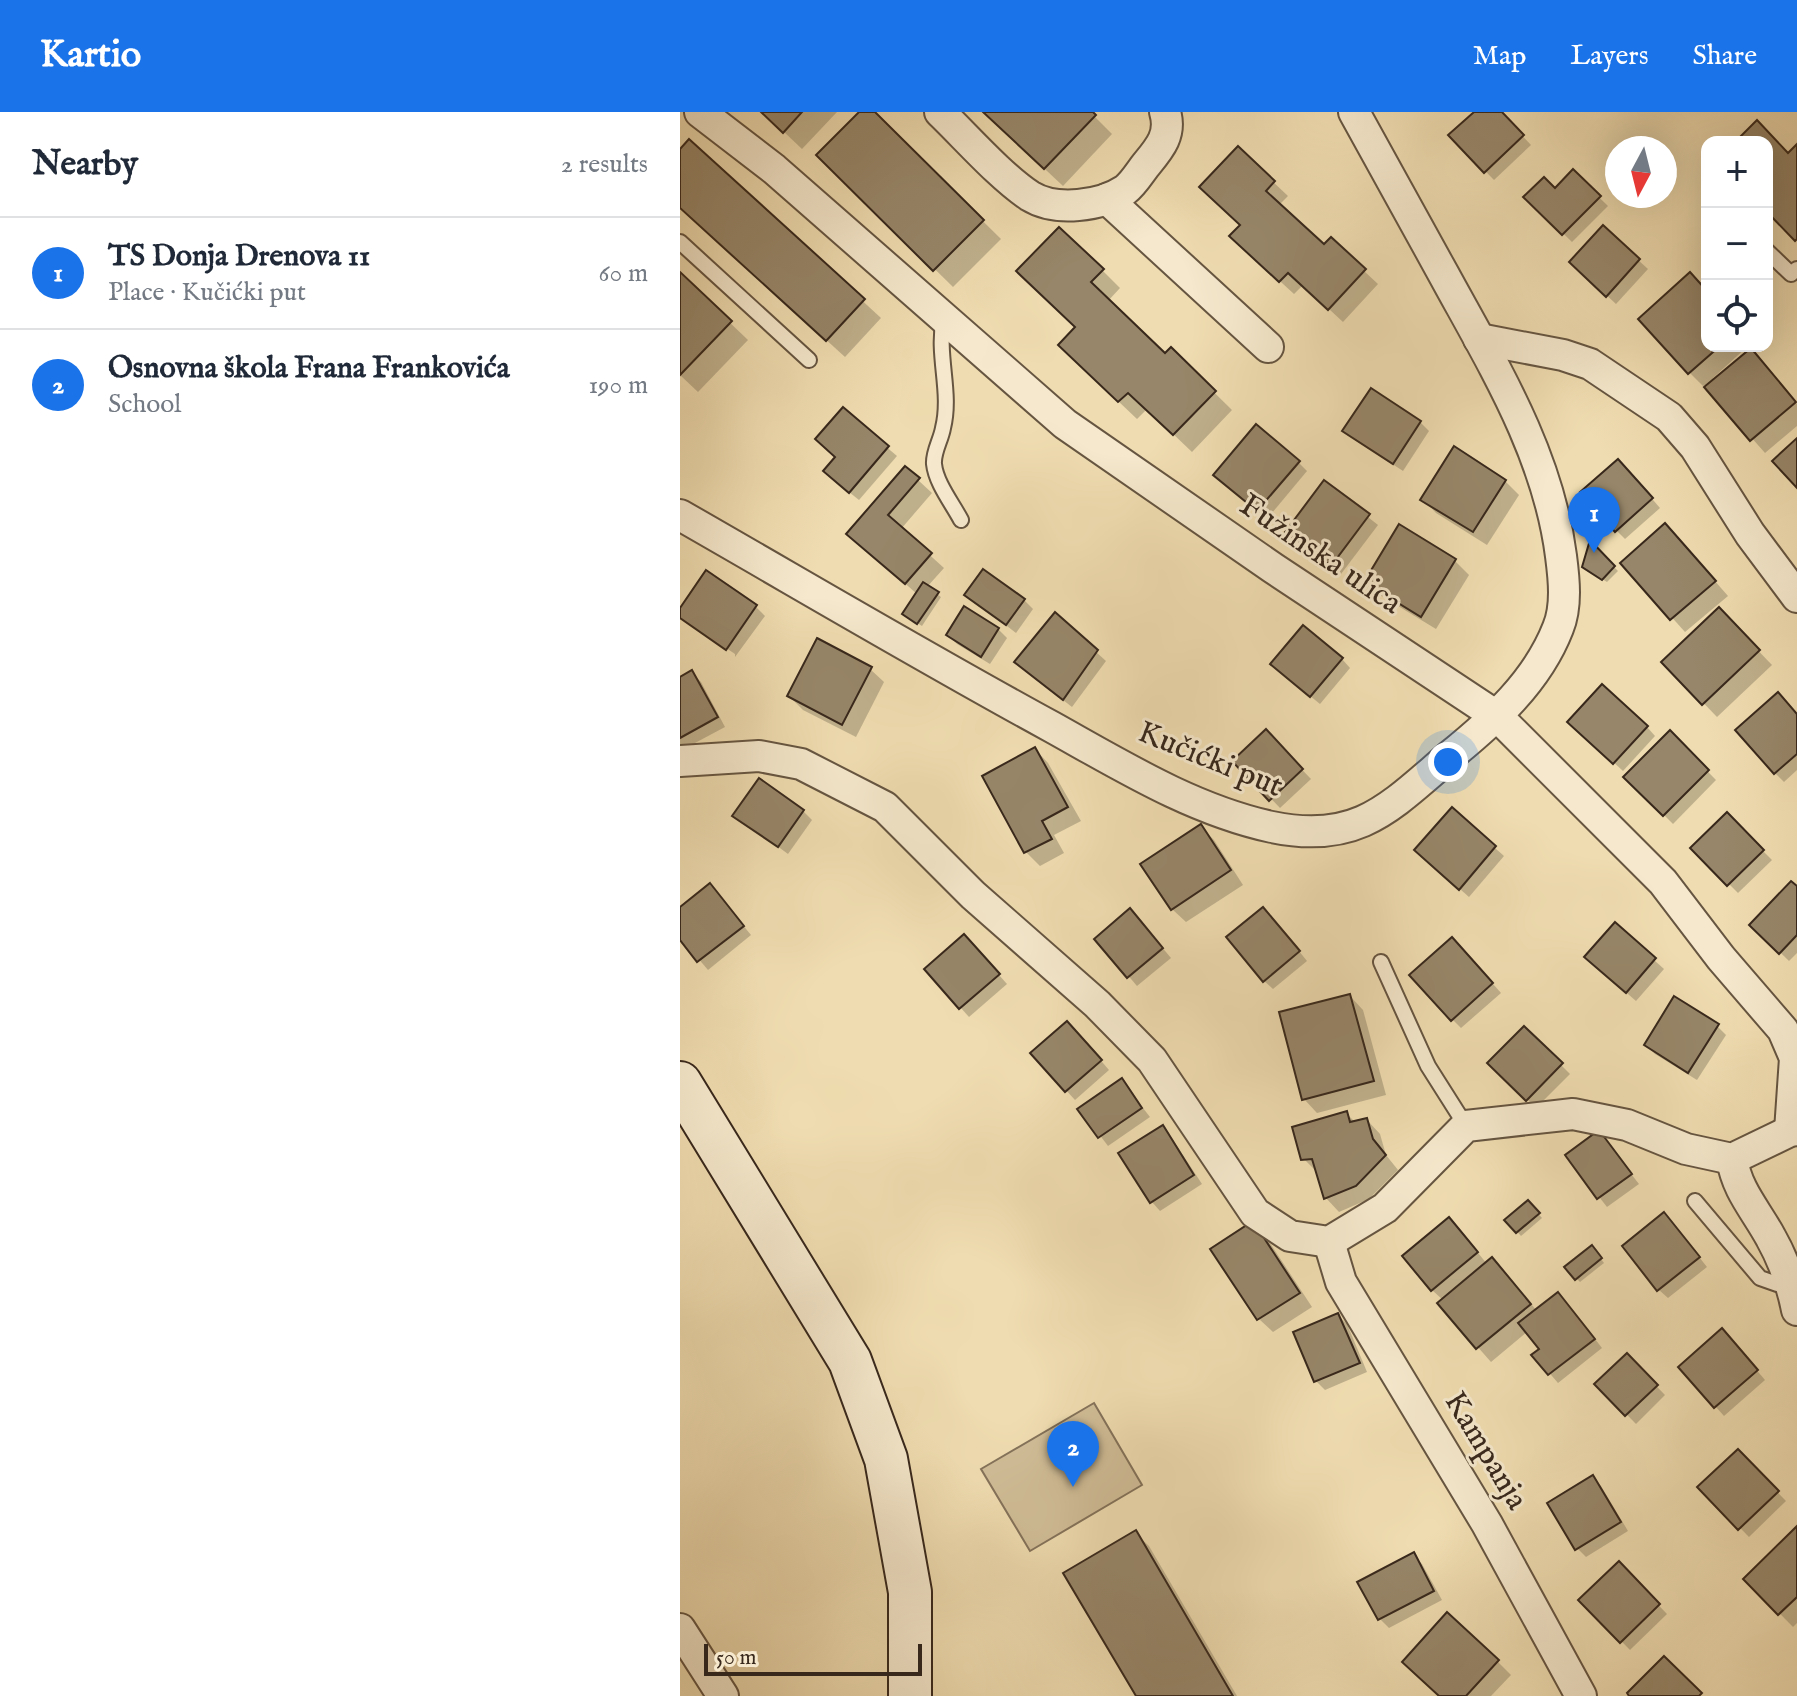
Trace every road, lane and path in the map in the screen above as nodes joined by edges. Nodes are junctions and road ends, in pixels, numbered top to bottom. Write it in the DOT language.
graph roads {
  1 [pos="700,112"];
  2 [pos="940,112"];
  3 [pos="1165,112"];
  4 [pos="1354,112"];
  5 [pos="1107,199"];
  6 [pos="680,242"];
  7 [pos="1773,257"];
  8 [pos="1797,269"];
  9 [pos="944,318"];
  10 [pos="1479,339"];
  11 [pos="1268,347"];
  12 [pos="809,360"];
  13 [pos="680,515"];
  14 [pos="961,520"];
  15 [pos="1797,597"];
  16 [pos="1498,717"];
  17 [pos="680,761"];
  18 [pos="1381,962"];
  19 [pos="680,1083"];
  20 [pos="1466,1126"];
  21 [pos="1794,1131"];
  22 [pos="1732,1159"];
  23 [pos="1695,1201"];
  24 [pos="1329,1242"];
  25 [pos="1791,1280"];
  26 [pos="1797,1310"];
  27 [pos="680,1629"];
  28 [pos="723,1696"];
  29 [pos="910,1696"];
  30 [pos="1581,1696"];
  1 -- 9 [label="street, Fužinska ulica"];
  2 -- 5 [label="street"];
  3 -- 5 [label="street"];
  4 -- 10 [label="street, Kučićki put"];
  5 -- 11 [label="street"];
  6 -- 12 [label="lane"];
  7 -- 8 [label="lane"];
  9 -- 14 [label="lane"];
  9 -- 16 [label="street, Fužinska ulica"];
  10 -- 15 [label="street"];
  10 -- 16 [label="street, Kučićki put"];
  13 -- 16 [label="street, Kučićki put"];
  16 -- 21 [label="street, Fužinska ulica"];
  17 -- 24 [label="street"];
  18 -- 20 [label="lane"];
  19 -- 29 [label="street"];
  20 -- 22 [label="street"];
  20 -- 24 [label="street"];
  21 -- 22 [label="street"];
  22 -- 25 [label="street"];
  23 -- 25 [label="lane"];
  24 -- 30 [label="street, Kampanja"];
  25 -- 26 [label="street"];
  27 -- 28 [label="street"];
}
